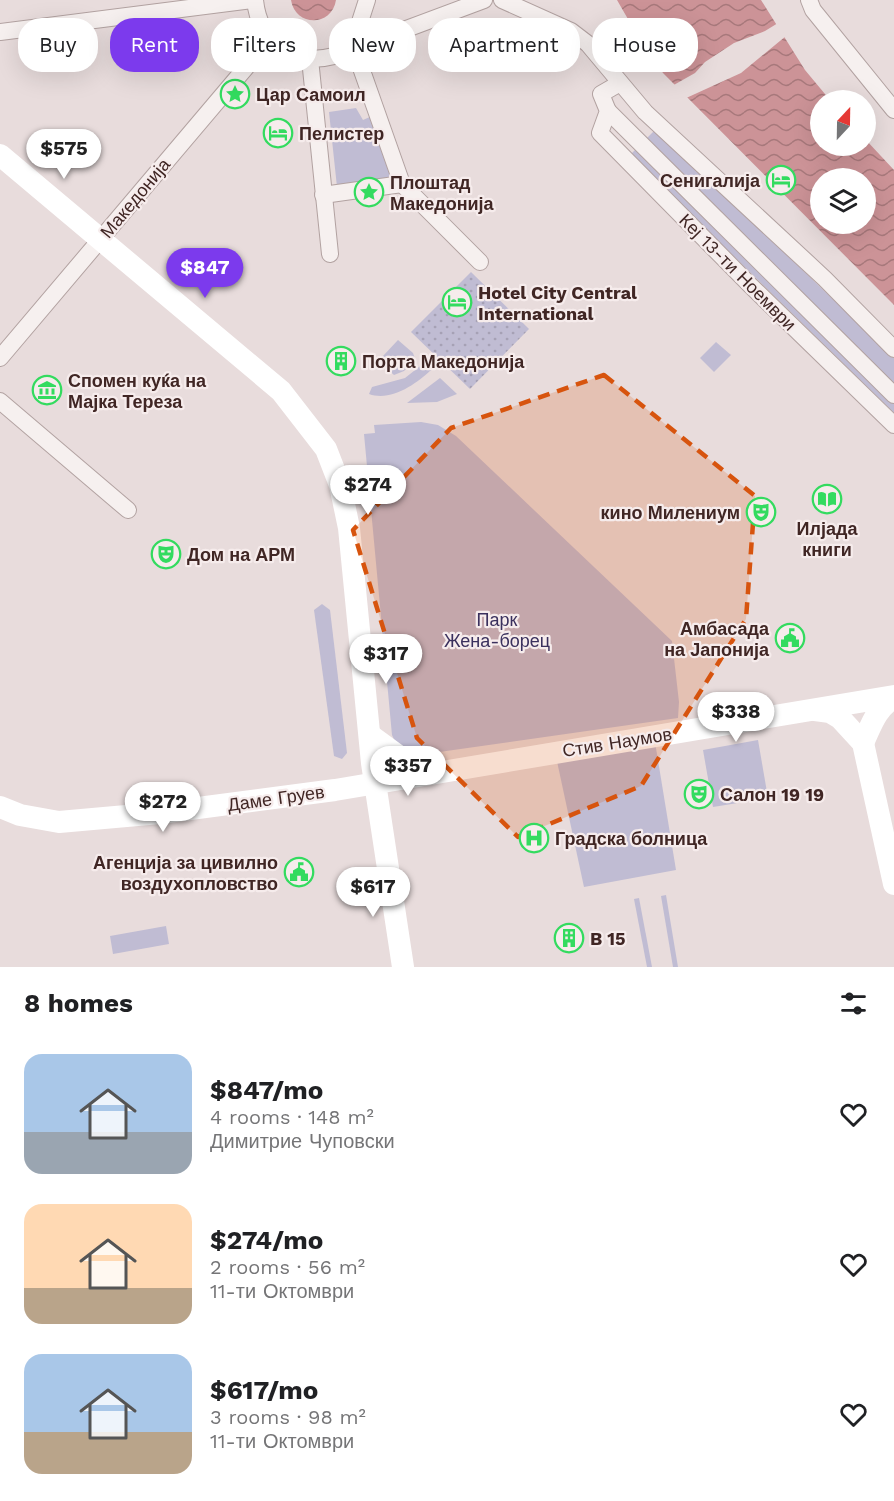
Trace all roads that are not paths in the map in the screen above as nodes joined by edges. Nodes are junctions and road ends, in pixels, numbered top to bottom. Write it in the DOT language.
graph roads {
  1 [pos="254,0"];
  2 [pos="367,0"];
  3 [pos="484,0"];
  4 [pos="502,0"];
  5 [pos="809,0"];
  6 [pos="155,6"];
  7 [pos="258,18"];
  8 [pos="363,18"];
  9 [pos="0,24"];
  10 [pos="416,25"];
  11 [pos="0,32"];
  12 [pos="242,72"];
  13 [pos="311,72"];
  14 [pos="355,72"];
  15 [pos="620,83"];
  16 [pos="894,110"];
  17 [pos="608,111"];
  18 [pos="0,155"];
  19 [pos="402,184"];
  20 [pos="323,195"];
  21 [pos="101,238"];
  22 [pos="330,254"];
  23 [pos="480,262"];
  24 [pos="894,349"];
  25 [pos="0,358"];
  26 [pos="894,395"];
  27 [pos="0,400"];
  28 [pos="894,426"];
  29 [pos="128,510"];
  30 [pos="894,697"];
  31 [pos="814,709"];
  32 [pos="370,735"];
  33 [pos="863,743"];
  34 [pos="435,772"];
  35 [pos="375,783"];
  36 [pos="335,790"];
  37 [pos="0,807"];
  38 [pos="379,814"];
  39 [pos="894,884"];
  40 [pos="403,967"];
  1 -- 7 [label="street"];
  1 -- 11 [label="street"];
  2 -- 8 [label="street"];
  3 -- 10 [label="street"];
  4 -- 15 [label="street"];
  5 -- 16 [label="street"];
  6 -- 9 [label="street"];
  12 -- 21 [label="street, Македонија"];
  13 -- 20 [label="street"];
  14 -- 19 [label="street"];
  15 -- 17 [label="street, Кеј 13-ти Ноември"];
  15 -- 24 [label="street"];
  17 -- 26 [label="street, Кеј 13-ти Ноември"];
  17 -- 28 [label="street, Кеј 13-ти Ноември"];
  18 -- 21 [label="street"];
  19 -- 20 [label="street"];
  19 -- 23 [label="street"];
  20 -- 22 [label="street"];
  21 -- 25 [label="street, Македонија"];
  21 -- 32 [label="street"];
  27 -- 29 [label="street"];
  30 -- 31 [label="street, Стив Наумов"];
  30 -- 33 [label="street"];
  31 -- 33 [label="street"];
  31 -- 34 [label="street, Стив Наумов"];
  32 -- 34 [label="street"];
  32 -- 35 [label="street"];
  33 -- 39 [label="street"];
  34 -- 35 [label="street, Стив Наумов"];
  35 -- 36 [label="street, Даме Груев"];
  35 -- 38 [label="street"];
  36 -- 37 [label="street, Даме Груев"];
  36 -- 38 [label="street"];
  38 -- 40 [label="street"];
}
